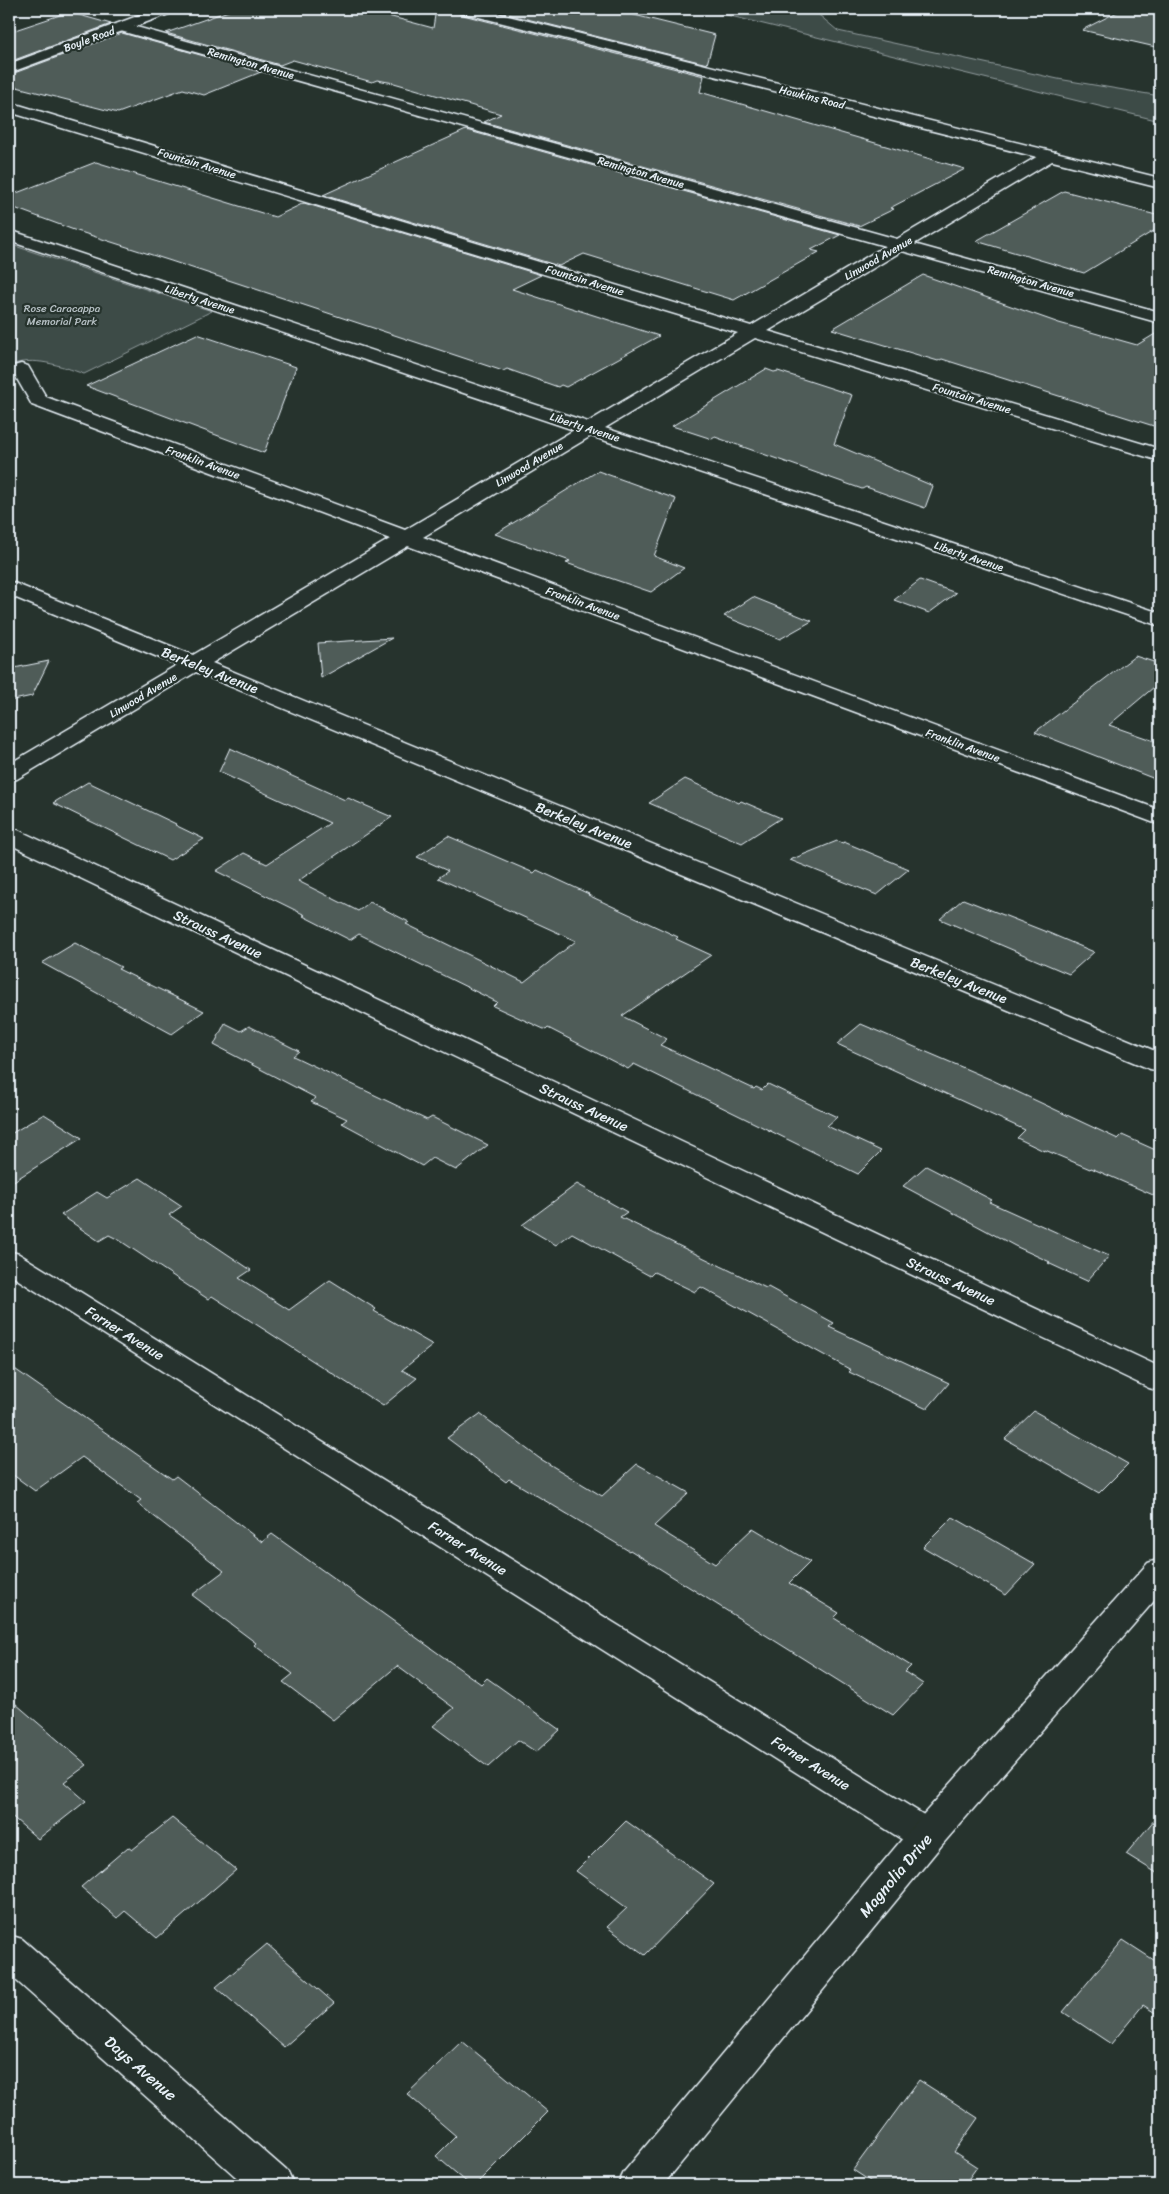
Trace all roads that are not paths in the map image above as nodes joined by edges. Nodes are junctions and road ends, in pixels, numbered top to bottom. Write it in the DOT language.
graph roads {
  1 [pos="169,9"];
  2 [pos="464,9"];
  3 [pos="122,28"];
  4 [pos="9,69"];
  5 [pos="9,107"];
  6 [pos="1051,155"];
  7 [pos="1160,183"];
  8 [pos="9,235"];
  9 [pos="901,245"];
  10 [pos="1160,318"];
  11 [pos="754,331"];
  12 [pos="21,370"];
  13 [pos="589,428"];
  14 [pos="1160,455"];
  15 [pos="406,538"];
  16 [pos="9,586"];
  17 [pos="1160,620"];
  18 [pos="195,664"];
  19 [pos="9,774"];
  20 [pos="1160,818"];
  21 [pos="9,835"];
  22 [pos="1160,1063"];
  23 [pos="9,1261"];
  24 [pos="1160,1380"];
  25 [pos="1160,1572"];
  26 [pos="927,1836"];
  27 [pos="9,1951"];
  28 [pos="274,2185"];
  29 [pos="638,2185"];
  1 -- 3 [label="street, Boyle Road"];
  2 -- 6 [label="street, Hawkins Road"];
  3 -- 4 [label="street, Boyle Road"];
  3 -- 9 [label="street, Remington Avenue"];
  5 -- 11 [label="street, Fountain Avenue"];
  6 -- 7 [label="street, Hawkins Road"];
  6 -- 9 [label="street, Linwood Avenue"];
  8 -- 13 [label="street, Liberty Avenue"];
  9 -- 10 [label="street, Remington Avenue"];
  9 -- 11 [label="street, Linwood Avenue"];
  11 -- 13 [label="street, Linwood Avenue"];
  11 -- 14 [label="street, Fountain Avenue"];
  12 -- 15 [label="street, Franklin Avenue"];
  13 -- 15 [label="street, Linwood Avenue"];
  13 -- 17 [label="street, Liberty Avenue"];
  15 -- 18 [label="street, Linwood Avenue"];
  15 -- 20 [label="street, Franklin Avenue"];
  16 -- 18 [label="street, Berkeley Avenue"];
  18 -- 19 [label="street, Linwood Avenue"];
  18 -- 22 [label="street, Berkeley Avenue"];
  21 -- 24 [label="street, Strauss Avenue"];
  23 -- 26 [label="street, Farner Avenue"];
  25 -- 26 [label="street, Magnolia Drive"];
  26 -- 29 [label="street, Magnolia Drive"];
  27 -- 28 [label="street, Days Avenue"];
}
